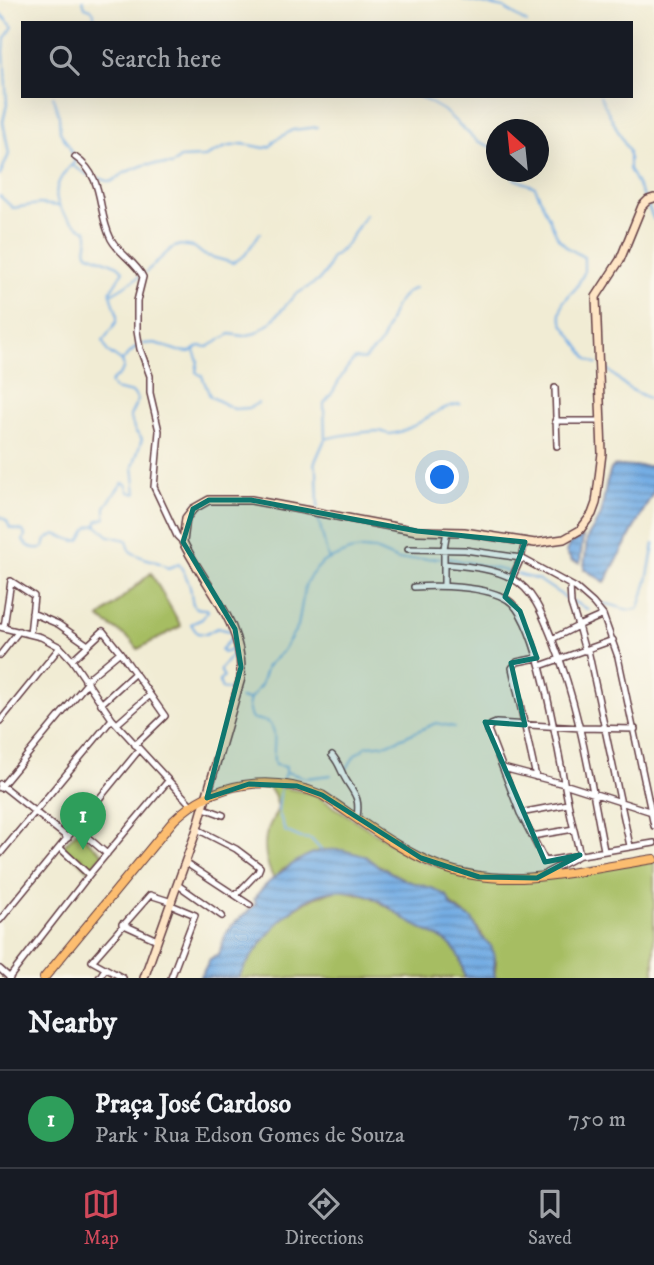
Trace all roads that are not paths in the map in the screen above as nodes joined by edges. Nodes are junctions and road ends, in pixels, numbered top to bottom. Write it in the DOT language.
graph roads {
  1 [pos="75,157"];
  2 [pos="652,198"];
  3 [pos="555,388"];
  4 [pos="555,421"];
  5 [pos="601,421"];
  6 [pos="557,446"];
  7 [pos="447,531"];
  8 [pos="183,542"];
  9 [pos="524,542"];
  10 [pos="444,548"];
  11 [pos="408,549"];
  12 [pos="522,558"];
  13 [pos="444,564"];
  14 [pos="512,578"];
  15 [pos="570,585"];
  16 [pos="444,586"];
  17 [pos="414,587"];
  18 [pos="33,613"];
  19 [pos="603,615"];
  20 [pos="578,626"];
  21 [pos="2,627"];
  22 [pos="19,631"];
  23 [pos="30,634"];
  24 [pos="552,639"];
  25 [pos="612,640"];
  26 [pos="88,645"];
  27 [pos="60,647"];
  28 [pos="587,650"];
  29 [pos="120,652"];
  30 [pos="0,655"];
  31 [pos="537,657"];
  32 [pos="72,660"];
  33 [pos="561,660"];
  34 [pos="540,666"];
  35 [pos="135,673"];
  36 [pos="86,682"];
  37 [pos="150,695"];
  38 [pos="101,704"];
  39 [pos="0,721"];
  40 [pos="114,721"];
  41 [pos="525,725"];
  42 [pos="553,727"];
  43 [pos="580,729"];
  44 [pos="607,729"];
  45 [pos="635,729"];
  46 [pos="137,747"];
  47 [pos="332,755"];
  48 [pos="503,768"];
  49 [pos="536,777"];
  50 [pos="168,781"];
  51 [pos="564,785"];
  52 [pos="1,786"];
  53 [pos="593,794"];
  54 [pos="207,798"];
  55 [pos="568,804"];
  56 [pos="622,804"];
  57 [pos="192,806"];
  58 [pos="204,808"];
  59 [pos="34,812"];
  60 [pos="520,813"];
  61 [pos="652,813"];
  62 [pos="223,815"];
  63 [pos="357,817"];
  64 [pos="654,826"];
  65 [pos="77,828"];
  66 [pos="198,830"];
  67 [pos="574,830"];
  68 [pos="532,836"];
  69 [pos="68,838"];
  70 [pos="654,843"];
  71 [pos="630,846"];
  72 [pos="60,848"];
  73 [pos="604,850"];
  74 [pos="0,854"];
  75 [pos="107,854"];
  76 [pos="580,855"];
  77 [pos="654,859"];
  78 [pos="186,863"];
  79 [pos="89,875"];
  80 [pos="537,878"];
  81 [pos="178,885"];
  82 [pos="236,895"];
  83 [pos="171,904"];
  84 [pos="250,905"];
  85 [pos="222,916"];
  86 [pos="0,920"];
  87 [pos="122,923"];
  88 [pos="157,940"];
  89 [pos="0,969"];
  90 [pos="105,969"];
  91 [pos="10,978"];
  92 [pos="44,978"];
  93 [pos="99,978"];
  94 [pos="123,978"];
  95 [pos="144,978"];
  96 [pos="171,978"];
  1 -- 8 [label="street"];
  2 -- 5 [label="main road"];
  3 -- 4 [label="street"];
  4 -- 5 [label="street"];
  4 -- 6 [label="street"];
  5 -- 9 [label="main road"];
  7 -- 8 [label="main road"];
  7 -- 9 [label="main road"];
  7 -- 10 [label="street"];
  8 -- 54 [label="main road"];
  9 -- 12 [label="street"];
  10 -- 11 [label="street"];
  10 -- 12 [label="street"];
  10 -- 13 [label="street"];
  12 -- 14 [label="street"];
  12 -- 15 [label="street"];
  13 -- 14 [label="street"];
  13 -- 16 [label="street"];
  14 -- 24 [label="street"];
  15 -- 19 [label="street"];
  15 -- 20 [label="street"];
  16 -- 17 [label="street"];
  16 -- 31 [label="street"];
  18 -- 21 [label="street"];
  18 -- 23 [label="street"];
  18 -- 26 [label="street"];
  19 -- 20 [label="street"];
  19 -- 25 [label="street"];
  20 -- 24 [label="street"];
  20 -- 28 [label="street"];
  21 -- 22 [label="street"];
  22 -- 23 [label="street"];
  22 -- 30 [label="street"];
  23 -- 27 [label="street"];
  24 -- 33 [label="street"];
  25 -- 28 [label="street"];
  25 -- 45 [label="street"];
  26 -- 29 [label="street"];
  26 -- 32 [label="street"];
  27 -- 32 [label="street"];
  27 -- 39 [label="street"];
  28 -- 33 [label="street"];
  28 -- 44 [label="street"];
  29 -- 35 [label="street"];
  29 -- 36 [label="street"];
  31 -- 34 [label="street"];
  31 -- 41 [label="street"];
  32 -- 36 [label="street"];
  33 -- 34 [label="street"];
  33 -- 43 [label="street"];
  34 -- 42 [label="street"];
  35 -- 37 [label="street"];
  35 -- 38 [label="street"];
  36 -- 38 [label="street"];
  36 -- 52 [label="street"];
  37 -- 40 [label="street"];
  37 -- 46 [label="street"];
  38 -- 40 [label="street"];
  40 -- 46 [label="street"];
  40 -- 59 [label="street"];
  41 -- 42 [label="street"];
  41 -- 48 [label="street"];
  41 -- 49 [label="street"];
  42 -- 43 [label="street"];
  42 -- 51 [label="street"];
  43 -- 44 [label="street"];
  43 -- 53 [label="street"];
  44 -- 45 [label="street"];
  44 -- 56 [label="street"];
  45 -- 61 [label="street"];
  46 -- 50 [label="street"];
  46 -- 65 [label="street"];
  47 -- 63 [label="street"];
  48 -- 49 [label="street"];
  48 -- 60 [label="street"];
  49 -- 51 [label="street"];
  50 -- 57 [label="street"];
  50 -- 75 [label="street"];
  51 -- 53 [label="street"];
  51 -- 55 [label="street"];
  52 -- 59 [label="street"];
  53 -- 56 [label="street"];
  53 -- 73 [label="street"];
  54 -- 57 [label="main road"];
  54 -- 58 [label="main road"];
  54 -- 63 [label="main road"];
  55 -- 60 [label="street"];
  55 -- 67 [label="street"];
  56 -- 61 [label="street"];
  56 -- 71 [label="street"];
  57 -- 92 [label="main road"];
  58 -- 62 [label="street"];
  58 -- 66 [label="main road"];
  59 -- 69 [label="street"];
  59 -- 74 [label="street"];
  60 -- 68 [label="street"];
  61 -- 64 [label="street"];
  63 -- 80 [label="main road"];
  65 -- 69 [label="street"];
  65 -- 75 [label="street"];
  66 -- 78 [label="main road"];
  66 -- 82 [label="street"];
  67 -- 68 [label="street"];
  67 -- 76 [label="street"];
  68 -- 76 [label="street"];
  69 -- 72 [label="street"];
  70 -- 71 [label="street"];
  71 -- 73 [label="street"];
  72 -- 79 [label="street"];
  72 -- 86 [label="street"];
  73 -- 76 [label="street"];
  75 -- 79 [label="street"];
  76 -- 80 [label="street"];
  77 -- 80 [label="main road"];
  78 -- 81 [label="main road"];
  78 -- 82 [label="street"];
  79 -- 91 [label="street"];
  81 -- 83 [label="main road"];
  81 -- 85 [label="street"];
  82 -- 84 [label="street"];
  83 -- 87 [label="street"];
  83 -- 88 [label="main road"];
  83 -- 96 [label="street"];
  87 -- 88 [label="street"];
  87 -- 90 [label="street"];
  88 -- 95 [label="main road"];
  89 -- 91 [label="street"];
  90 -- 93 [label="street"];
  90 -- 94 [label="street"];
}
